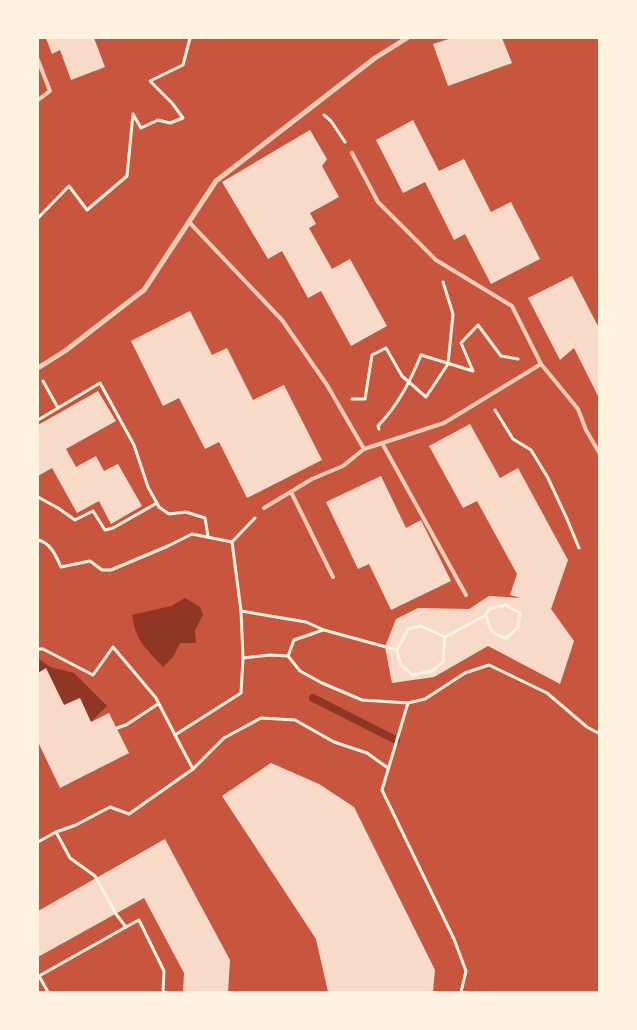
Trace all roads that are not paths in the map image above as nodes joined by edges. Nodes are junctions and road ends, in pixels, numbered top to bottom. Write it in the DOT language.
graph roads {
  1 [pos="407,38"];
  2 [pos="38,60"];
  3 [pos="38,100"];
  4 [pos="352,153"];
  5 [pos="189,222"];
  6 [pos="541,364"];
  7 [pos="38,368"];
  8 [pos="382,443"];
  9 [pos="364,449"];
  10 [pos="600,454"];
  11 [pos="291,492"];
  12 [pos="264,508"];
  13 [pos="333,576"];
  14 [pos="466,595"];
  1 -- 5 [label="street"];
  2 -- 3 [label="lane"];
  4 -- 6 [label="lane"];
  5 -- 7 [label="street"];
  5 -- 9 [label="lane"];
  6 -- 8 [label="lane"];
  6 -- 10 [label="lane"];
  8 -- 9 [label="lane"];
  8 -- 14 [label="lane"];
  9 -- 11 [label="lane"];
  11 -- 12 [label="lane"];
  11 -- 13 [label="lane"];
}
